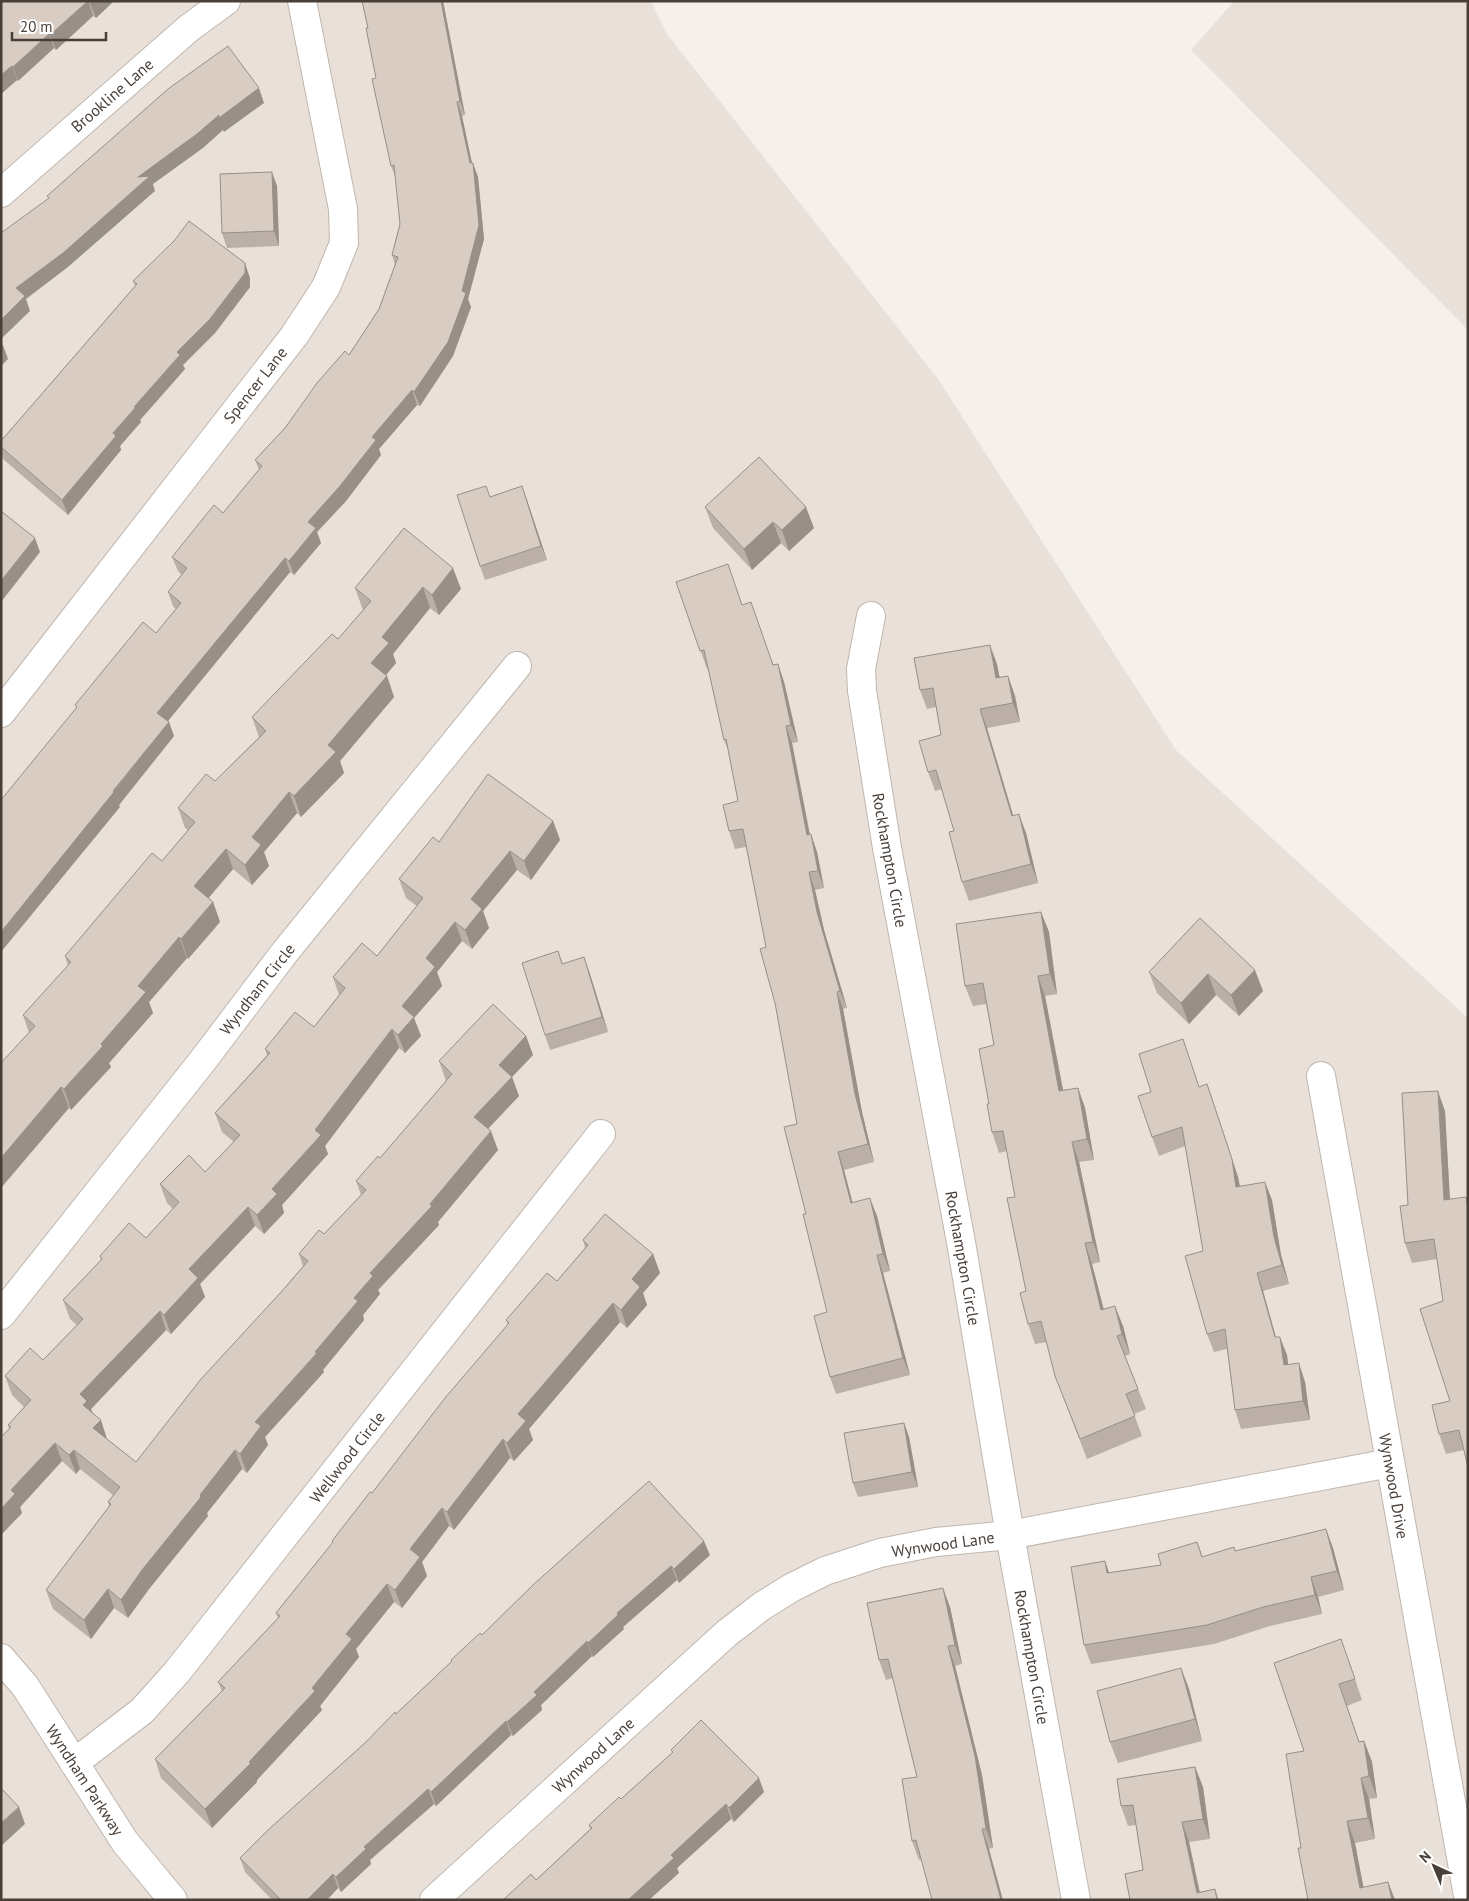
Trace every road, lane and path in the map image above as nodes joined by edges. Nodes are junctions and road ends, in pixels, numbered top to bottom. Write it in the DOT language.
graph roads {
  1 [pos="226,1"];
  2 [pos="302,1"];
  3 [pos="1,193"];
  4 [pos="871,616"];
  5 [pos="518,666"];
  6 [pos="1,713"];
  7 [pos="1321,1076"];
  8 [pos="601,1134"];
  9 [pos="1,1315"];
  10 [pos="1390,1464"];
  11 [pos="1010,1535"];
  12 [pos="1,1658"];
  13 [pos="74,1763"];
  14 [pos="1468,1896"];
  15 [pos="173,1900"];
  16 [pos="434,1900"];
  17 [pos="1076,1900"];
  1 -- 3 [label="street, Brookline Lane"];
  2 -- 6 [label="street, Spencer Lane"];
  4 -- 11 [label="street, Rockhampton Circle"];
  5 -- 9 [label="street, Wyndham Circle"];
  7 -- 10 [label="street, Wynwood Drive"];
  8 -- 13 [label="street, Wellwood Circle"];
  10 -- 11 [label="street, Wynwood Lane"];
  10 -- 14 [label="street, Wynwood Drive"];
  11 -- 16 [label="street, Wynwood Lane"];
  11 -- 17 [label="street, Rockhampton Circle"];
  12 -- 13 [label="street, Wyndham Parkway"];
  13 -- 15 [label="street, Wyndham Parkway"];
}
